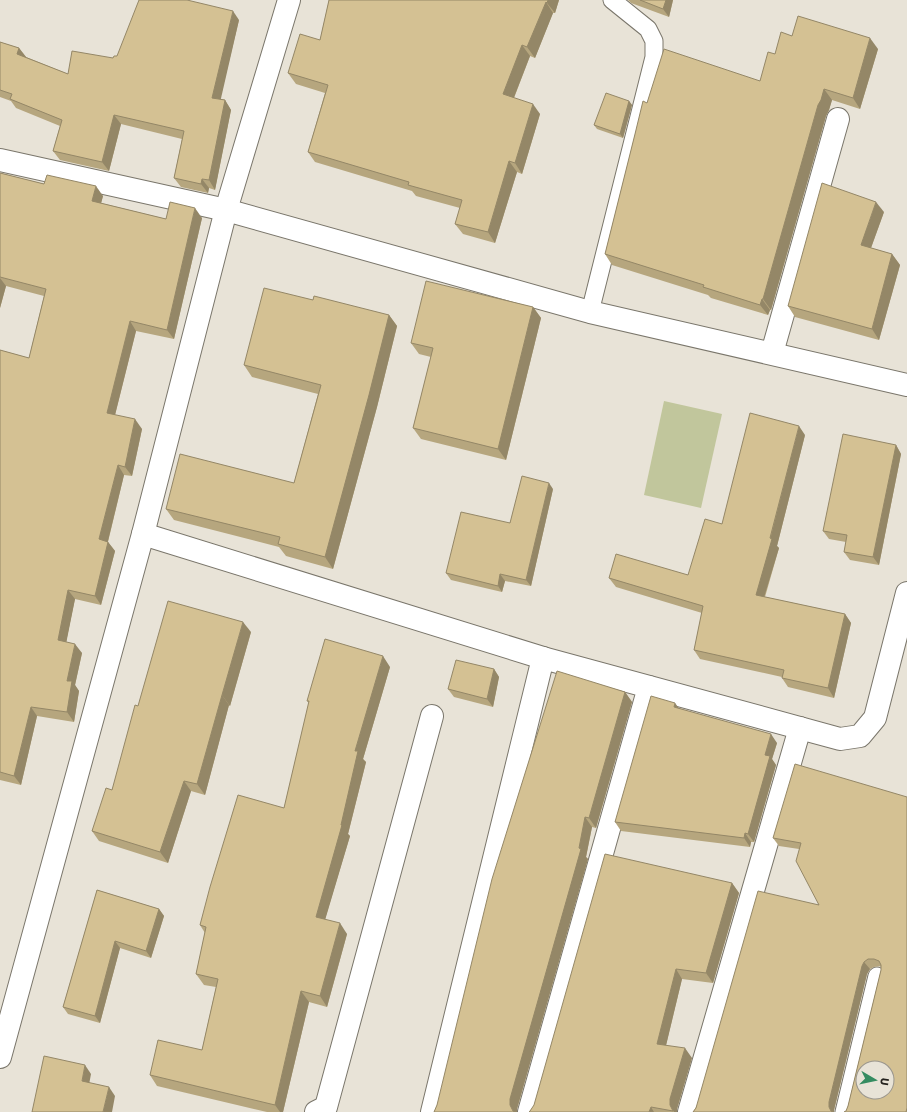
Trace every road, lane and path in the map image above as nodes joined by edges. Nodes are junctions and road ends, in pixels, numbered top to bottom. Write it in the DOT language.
graph roads {
  1 [pos="289,0"];
  2 [pos="612,0"];
  3 [pos="838,119"];
  4 [pos="0,160"];
  5 [pos="226,210"];
  6 [pos="590,312"];
  7 [pos="772,353"];
  8 [pos="907,385"];
  9 [pos="143,534"];
  10 [pos="907,593"];
  11 [pos="543,658"];
  12 [pos="649,687"];
  13 [pos="432,716"];
  14 [pos="800,728"];
  15 [pos="877,976"];
  16 [pos="0,1057"];
  17 [pos="316,1112"];
  18 [pos="432,1112"];
  19 [pos="529,1112"];
  20 [pos="689,1112"];
  21 [pos="844,1112"];
  1 -- 5 [label="street"];
  2 -- 6 [label="lane"];
  3 -- 7 [label="street"];
  4 -- 5 [label="street"];
  5 -- 6 [label="street"];
  5 -- 9 [label="street"];
  6 -- 7 [label="street"];
  7 -- 8 [label="street"];
  9 -- 11 [label="street"];
  9 -- 16 [label="street"];
  10 -- 14 [label="street"];
  11 -- 12 [label="street"];
  11 -- 18 [label="street"];
  12 -- 14 [label="street"];
  12 -- 19 [label="street"];
  13 -- 17 [label="street"];
  14 -- 20 [label="street"];
  15 -- 21 [label="lane"];
}
